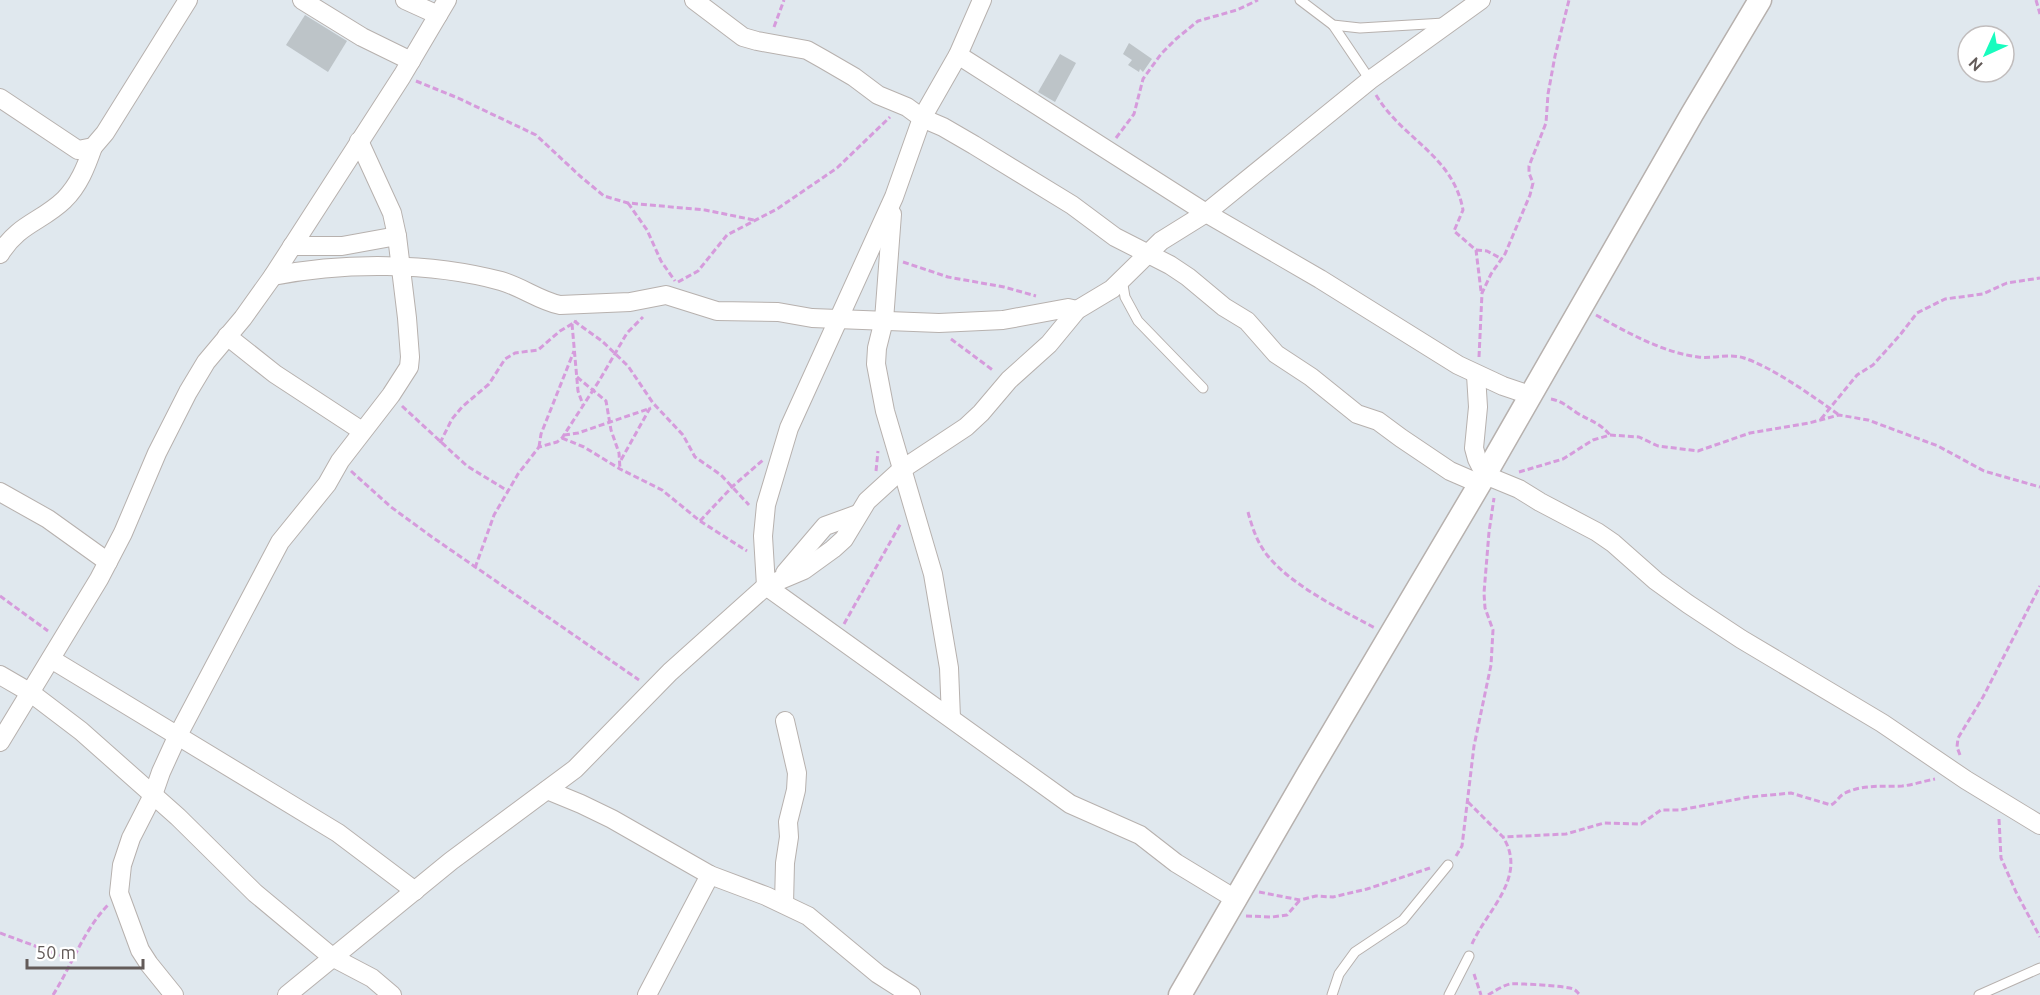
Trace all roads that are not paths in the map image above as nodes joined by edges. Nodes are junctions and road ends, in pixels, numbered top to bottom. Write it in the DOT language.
graph roads {
  1 [pos="188,0"];
  2 [pos="302,0"];
  3 [pos="405,0"];
  4 [pos="694,0"];
  5 [pos="982,0"];
  6 [pos="1300,0"];
  7 [pos="1480,0"];
  8 [pos="1760,0"];
  9 [pos="443,7"];
  10 [pos="1449,22"];
  11 [pos="1333,25"];
  12 [pos="958,55"];
  13 [pos="406,69"];
  14 [pos="1370,80"];
  15 [pos="0,98"];
  16 [pos="922,118"];
  17 [pos="359,141"];
  18 [pos="93,147"];
  19 [pos="894,197"];
  20 [pos="1206,213"];
  21 [pos="397,236"];
  22 [pos="292,246"];
  23 [pos="1148,252"];
  24 [pos="0,254"];
  25 [pos="400,267"];
  26 [pos="273,276"];
  27 [pos="1122,279"];
  28 [pos="1072,309"];
  29 [pos="839,318"];
  30 [pos="884,320"];
  31 [pos="226,336"];
  32 [pos="1476,375"];
  33 [pos="1203,388"];
  34 [pos="1530,395"];
  35 [pos="362,431"];
  36 [pos="901,470"];
  37 [pos="1487,479"];
  38 [pos="0,492"];
  39 [pos="108,562"];
  40 [pos="770,579"];
  41 [pos="51,659"];
  42 [pos="0,675"];
  43 [pos="31,693"];
  44 [pos="951,718"];
  45 [pos="785,721"];
  46 [pos="177,737"];
  47 [pos="0,742"];
  48 [pos="547,790"];
  49 [pos="153,795"];
  50 [pos="2040,825"];
  51 [pos="1448,865"];
  52 [pos="710,875"];
  53 [pos="415,891"];
  54 [pos="1235,901"];
  55 [pos="784,904"];
  56 [pos="1470,956"];
  57 [pos="332,957"];
  58 [pos="2040,968"];
  59 [pos="174,995"];
  60 [pos="287,995"];
  61 [pos="392,995"];
  62 [pos="647,995"];
  63 [pos="911,995"];
  64 [pos="1180,995"];
  65 [pos="1332,995"];
  66 [pos="1449,995"];
  67 [pos="1979,995"];
  1 -- 18 [label="street"];
  2 -- 13 [label="street"];
  3 -- 9 [label="street"];
  4 -- 16 [label="street"];
  5 -- 12 [label="street"];
  6 -- 11 [label="lane"];
  7 -- 10 [label="street"];
  8 -- 34 [label="street"];
  9 -- 13 [label="street"];
  10 -- 11 [label="lane"];
  10 -- 14 [label="street"];
  11 -- 14 [label="lane"];
  12 -- 16 [label="street"];
  12 -- 20 [label="street"];
  13 -- 17 [label="street"];
  14 -- 20 [label="street"];
  15 -- 18 [label="street"];
  16 -- 19 [label="street"];
  16 -- 23 [label="street"];
  17 -- 21 [label="street"];
  17 -- 22 [label="street"];
  18 -- 24 [label="street"];
  19 -- 29 [label="street"];
  19 -- 30 [label="street"];
  20 -- 23 [label="street"];
  20 -- 32 [label="street"];
  21 -- 22 [label="street"];
  21 -- 25 [label="street"];
  22 -- 26 [label="street"];
  23 -- 27 [label="street"];
  23 -- 37 [label="street"];
  25 -- 26 [label="street"];
  25 -- 29 [label="street"];
  25 -- 35 [label="street"];
  26 -- 31 [label="street"];
  27 -- 28 [label="street"];
  27 -- 33 [label="lane"];
  28 -- 30 [label="street"];
  28 -- 36 [label="street"];
  29 -- 30 [label="street"];
  29 -- 40 [label="street"];
  30 -- 36 [label="street"];
  31 -- 35 [label="street"];
  31 -- 39 [label="street"];
  32 -- 34 [label="street"];
  32 -- 37 [label="street"];
  34 -- 37 [label="street"];
  35 -- 46 [label="street"];
  36 -- 40 [label="street"];
  36 -- 44 [label="street"];
  37 -- 50 [label="street"];
  37 -- 54 [label="street"];
  38 -- 39 [label="street"];
  39 -- 41 [label="street"];
  40 -- 44 [label="street"];
  40 -- 48 [label="street"];
  41 -- 43 [label="street"];
  41 -- 46 [label="street"];
  42 -- 43 [label="street"];
  43 -- 47 [label="street"];
  43 -- 49 [label="street"];
  44 -- 54 [label="street"];
  45 -- 55 [label="street"];
  46 -- 49 [label="street"];
  46 -- 53 [label="street"];
  48 -- 52 [label="street"];
  48 -- 53 [label="street"];
  49 -- 57 [label="street"];
  49 -- 59 [label="street"];
  51 -- 65 [label="lane"];
  52 -- 55 [label="street"];
  52 -- 62 [label="street"];
  53 -- 57 [label="street"];
  54 -- 64 [label="street"];
  55 -- 63 [label="street"];
  56 -- 66 [label="lane"];
  57 -- 60 [label="street"];
  57 -- 61 [label="street"];
  58 -- 67 [label="lane"];
}
